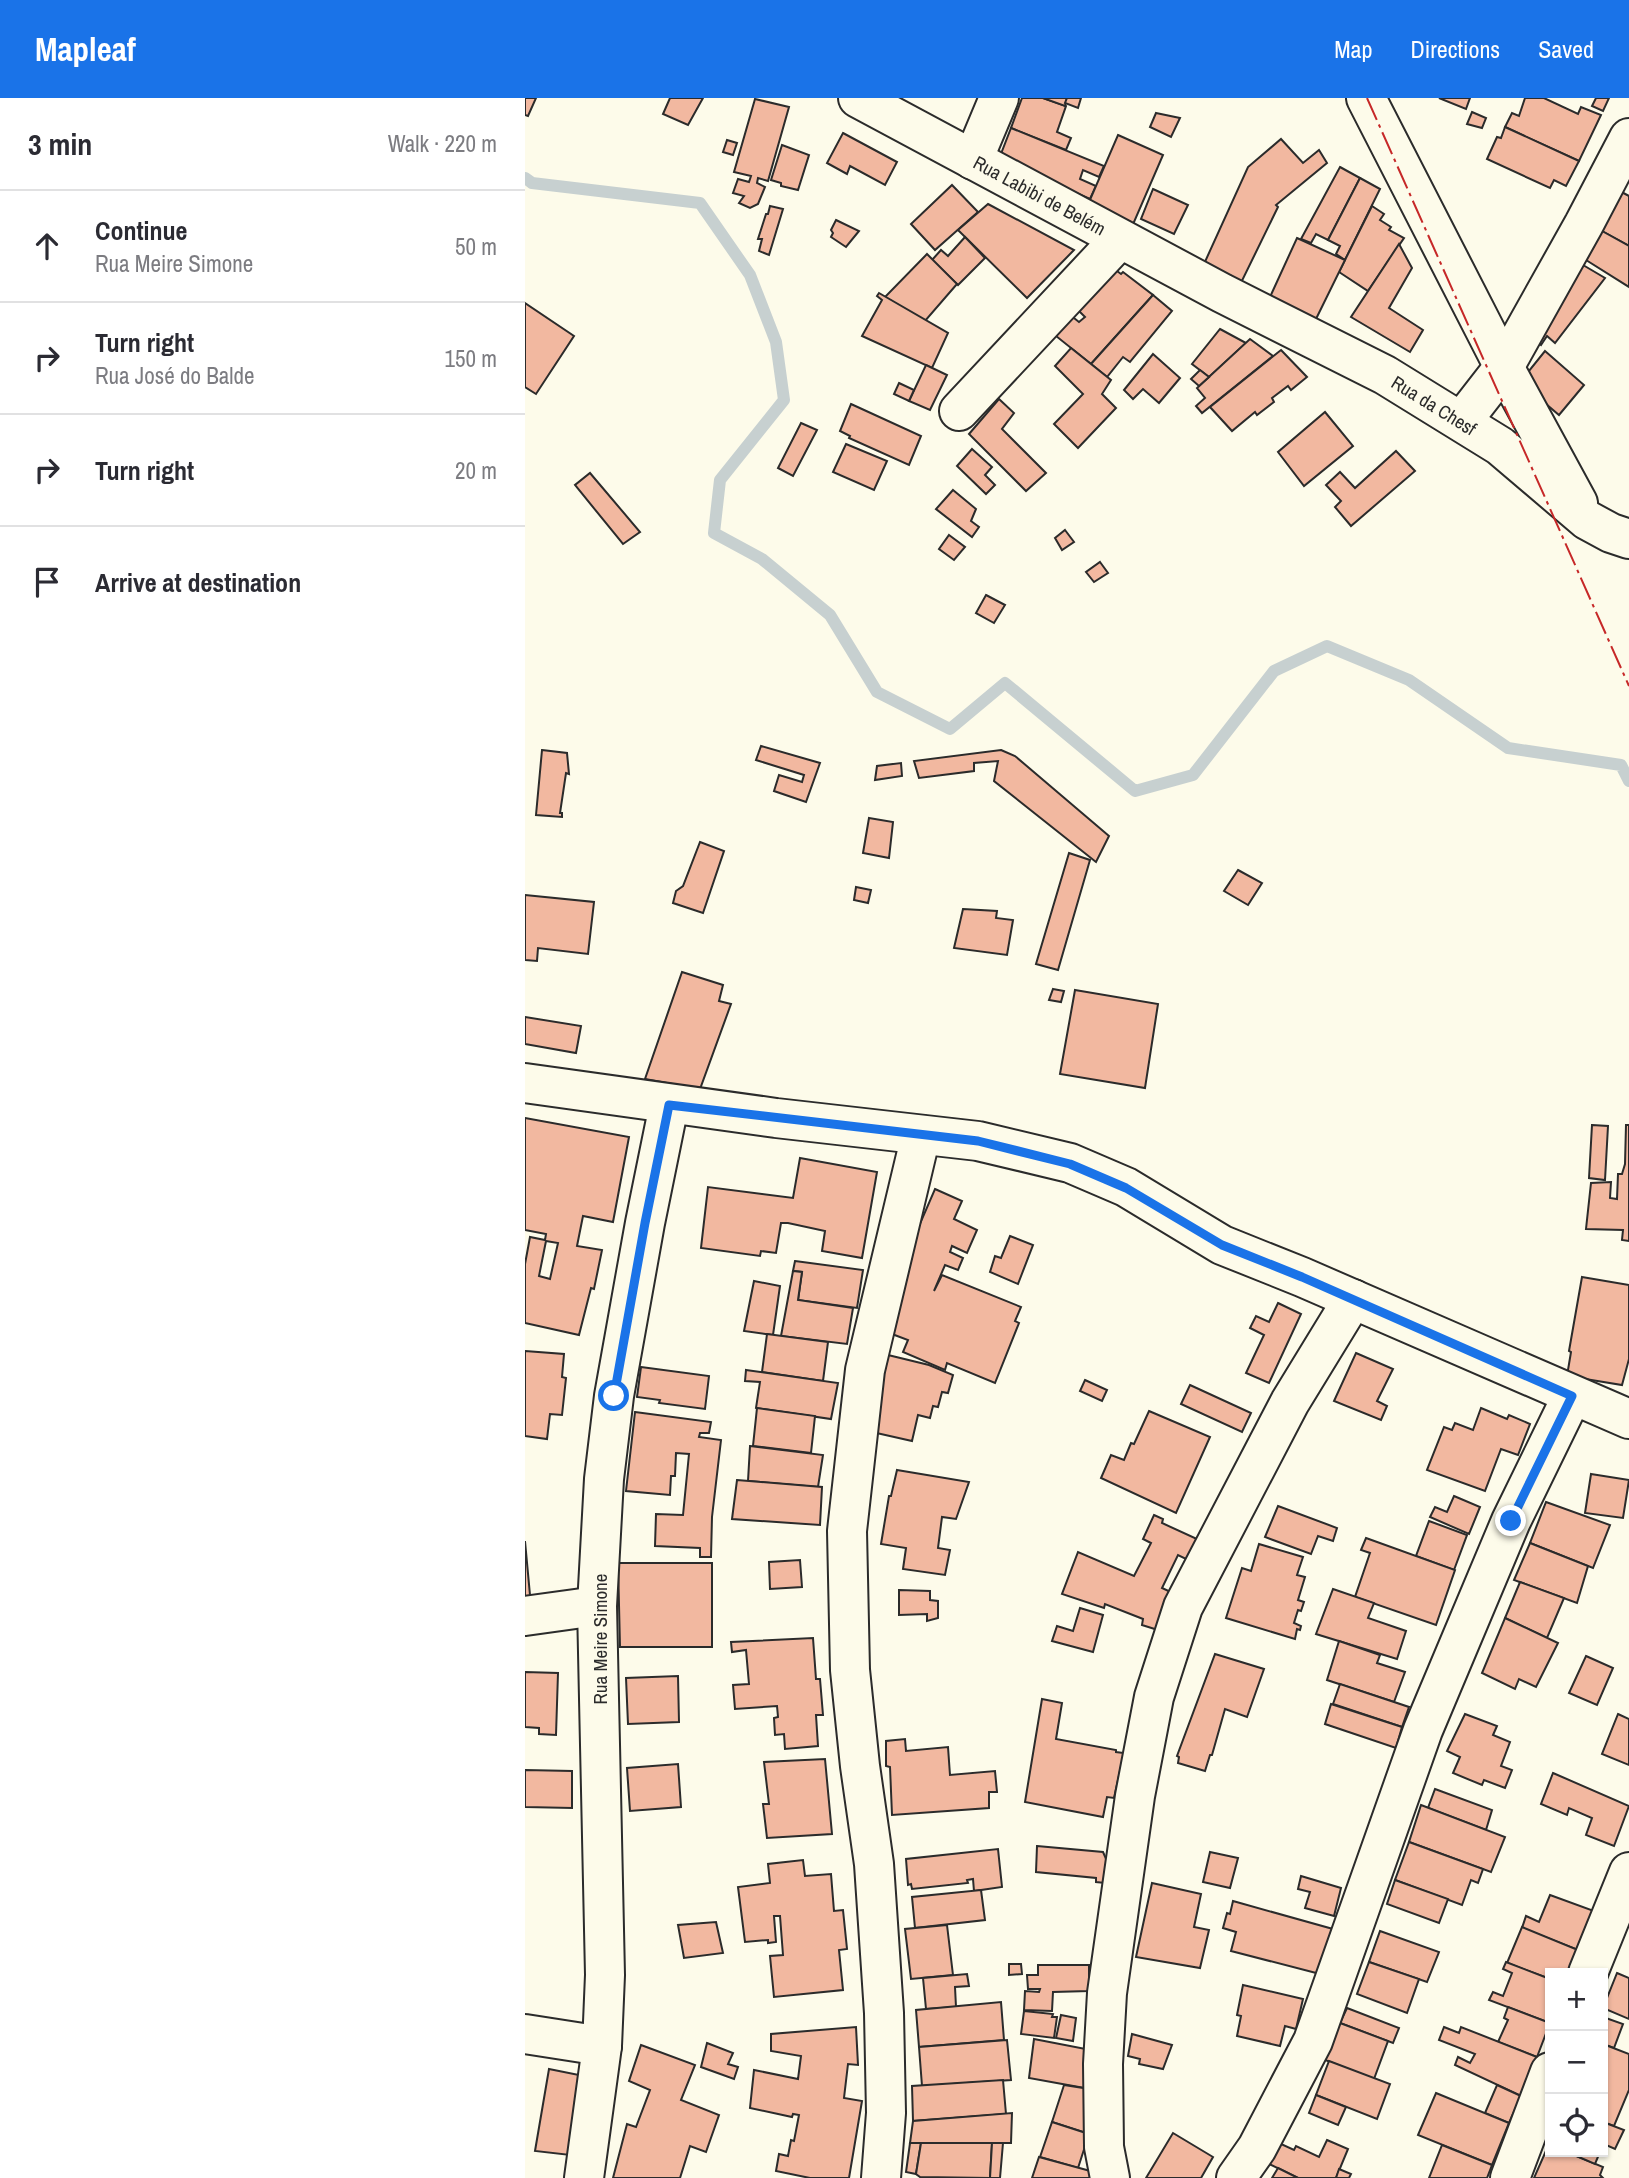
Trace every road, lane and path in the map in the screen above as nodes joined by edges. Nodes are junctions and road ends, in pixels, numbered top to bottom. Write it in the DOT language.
graph roads {
  1 [pos="858,98"];
  2 [pos="999,98"];
  3 [pos="1366,98"];
  4 [pos="1629,138"];
  5 [pos="973,160"];
  6 [pos="1120,239"];
  7 [pos="1222,293"];
  8 [pos="1504,367"];
  9 [pos="959,411"];
  10 [pos="1462,421"];
  11 [pos="1587,520"];
  12 [pos="1629,539"];
  13 [pos="525,1083"];
  14 [pos="669,1105"];
  15 [pos="921,1135"];
  16 [pos="1353,1299"];
  17 [pos="1572,1396"];
  18 [pos="1629,1419"];
  19 [pos="597,1606"];
  20 [pos="525,1616"];
  21 [pos="1629,1872"];
  22 [pos="1590,1968"];
  23 [pos="525,2034"];
  24 [pos="602,2046"];
  25 [pos="1545,2085"];
  26 [pos="584,2178"];
  27 [pos="881,2178"];
  28 [pos="1110,2178"];
  29 [pos="1236,2178"];
  30 [pos="1510,2178"];
  1 -- 5 [label="street, Rua Labibi de Belém"];
  2 -- 5 [label="street"];
  3 -- 8 [label="street"];
  4 -- 8 [label="street"];
  5 -- 6 [label="street, Rua Labibi de Belém"];
  6 -- 7 [label="street, Rua Labibi de Belém"];
  6 -- 9 [label="street"];
  7 -- 10 [label="street, Rua da Chesf"];
  8 -- 10 [label="street"];
  8 -- 11 [label="street"];
  10 -- 11 [label="street, Rua da Chesf"];
  11 -- 12 [label="street, Rua da Chesf"];
  13 -- 14 [label="street"];
  14 -- 15 [label="street"];
  14 -- 19 [label="street, Rua Meire Simone"];
  15 -- 16 [label="street"];
  15 -- 27 [label="street"];
  16 -- 17 [label="street"];
  16 -- 28 [label="street"];
  17 -- 18 [label="street"];
  17 -- 29 [label="street"];
  19 -- 20 [label="street"];
  19 -- 24 [label="street, Rua Meire Simone"];
  21 -- 22 [label="street"];
  23 -- 24 [label="street"];
  24 -- 26 [label="street, Rua Meire Simone"];
  25 -- 30 [label="street"];
}
